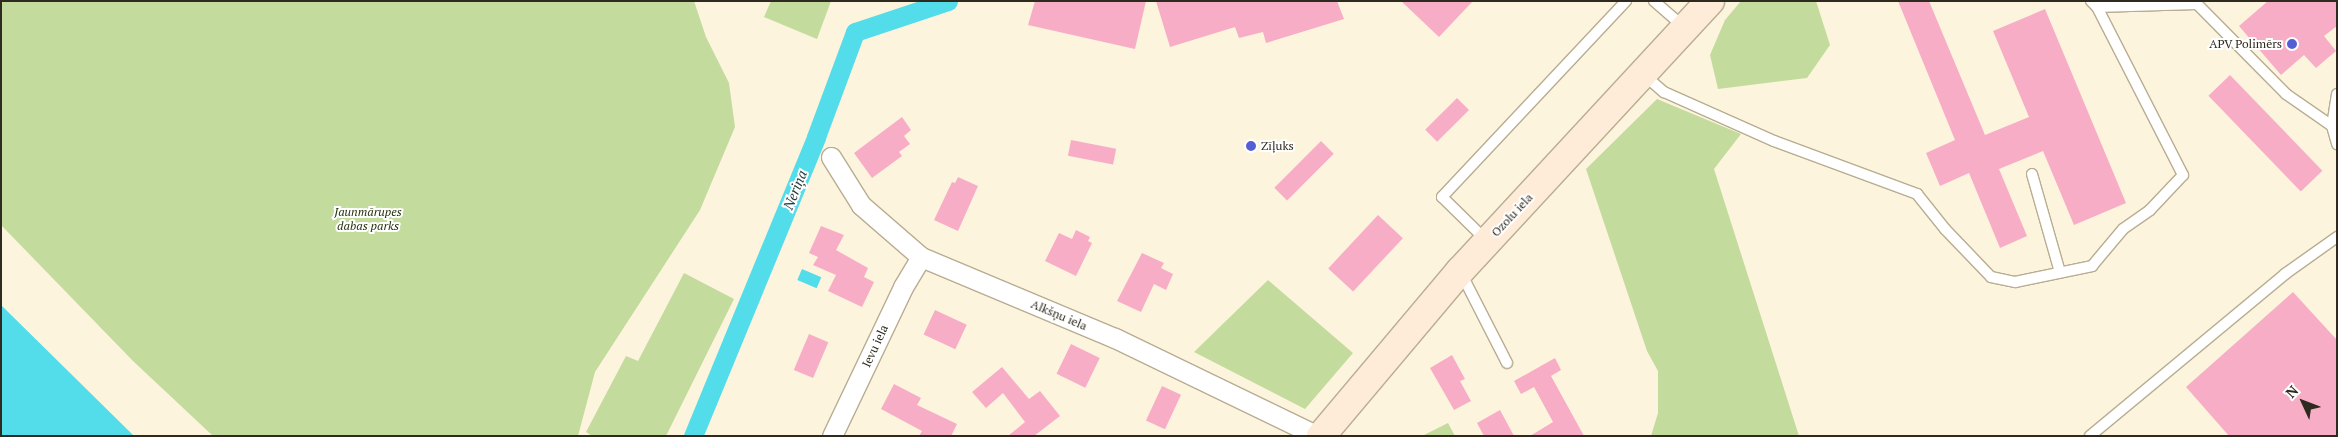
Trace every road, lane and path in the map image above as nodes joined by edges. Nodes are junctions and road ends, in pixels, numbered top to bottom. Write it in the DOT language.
graph roads {
  1 [pos="1626,1"];
  2 [pos="1654,1"];
  3 [pos="1710,1"];
  4 [pos="2094,4"];
  5 [pos="1685,28"];
  6 [pos="1642,74"];
  7 [pos="2337,94"];
  8 [pos="2332,126"];
  9 [pos="2337,144"];
  10 [pos="831,157"];
  11 [pos="2032,174"];
  12 [pos="2337,238"];
  13 [pos="1488,242"];
  14 [pos="921,257"];
  15 [pos="1460,271"];
  16 [pos="2060,272"];
  17 [pos="1507,363"];
  18 [pos="832,436"];
  19 [pos="1319,436"];
  20 [pos="2090,436"];
  1 -- 13 [label="lane"];
  2 -- 5 [label="lane"];
  3 -- 5 [label="main road, Ozolu iela"];
  4 -- 8 [label="lane"];
  4 -- 16 [label="lane"];
  5 -- 6 [label="main road, Ozolu iela"];
  6 -- 13 [label="main road, Ozolu iela"];
  6 -- 16 [label="lane"];
  7 -- 8 [label="lane"];
  8 -- 9 [label="lane"];
  10 -- 14 [label="street, Alkšņu iela"];
  11 -- 16 [label="lane"];
  12 -- 20 [label="lane"];
  13 -- 15 [label="main road, Ozolu iela"];
  14 -- 18 [label="street, Ievu iela"];
  14 -- 19 [label="street, Alkšņu iela"];
  15 -- 17 [label="lane"];
  15 -- 19 [label="main road, Ozolu iela"];
}
